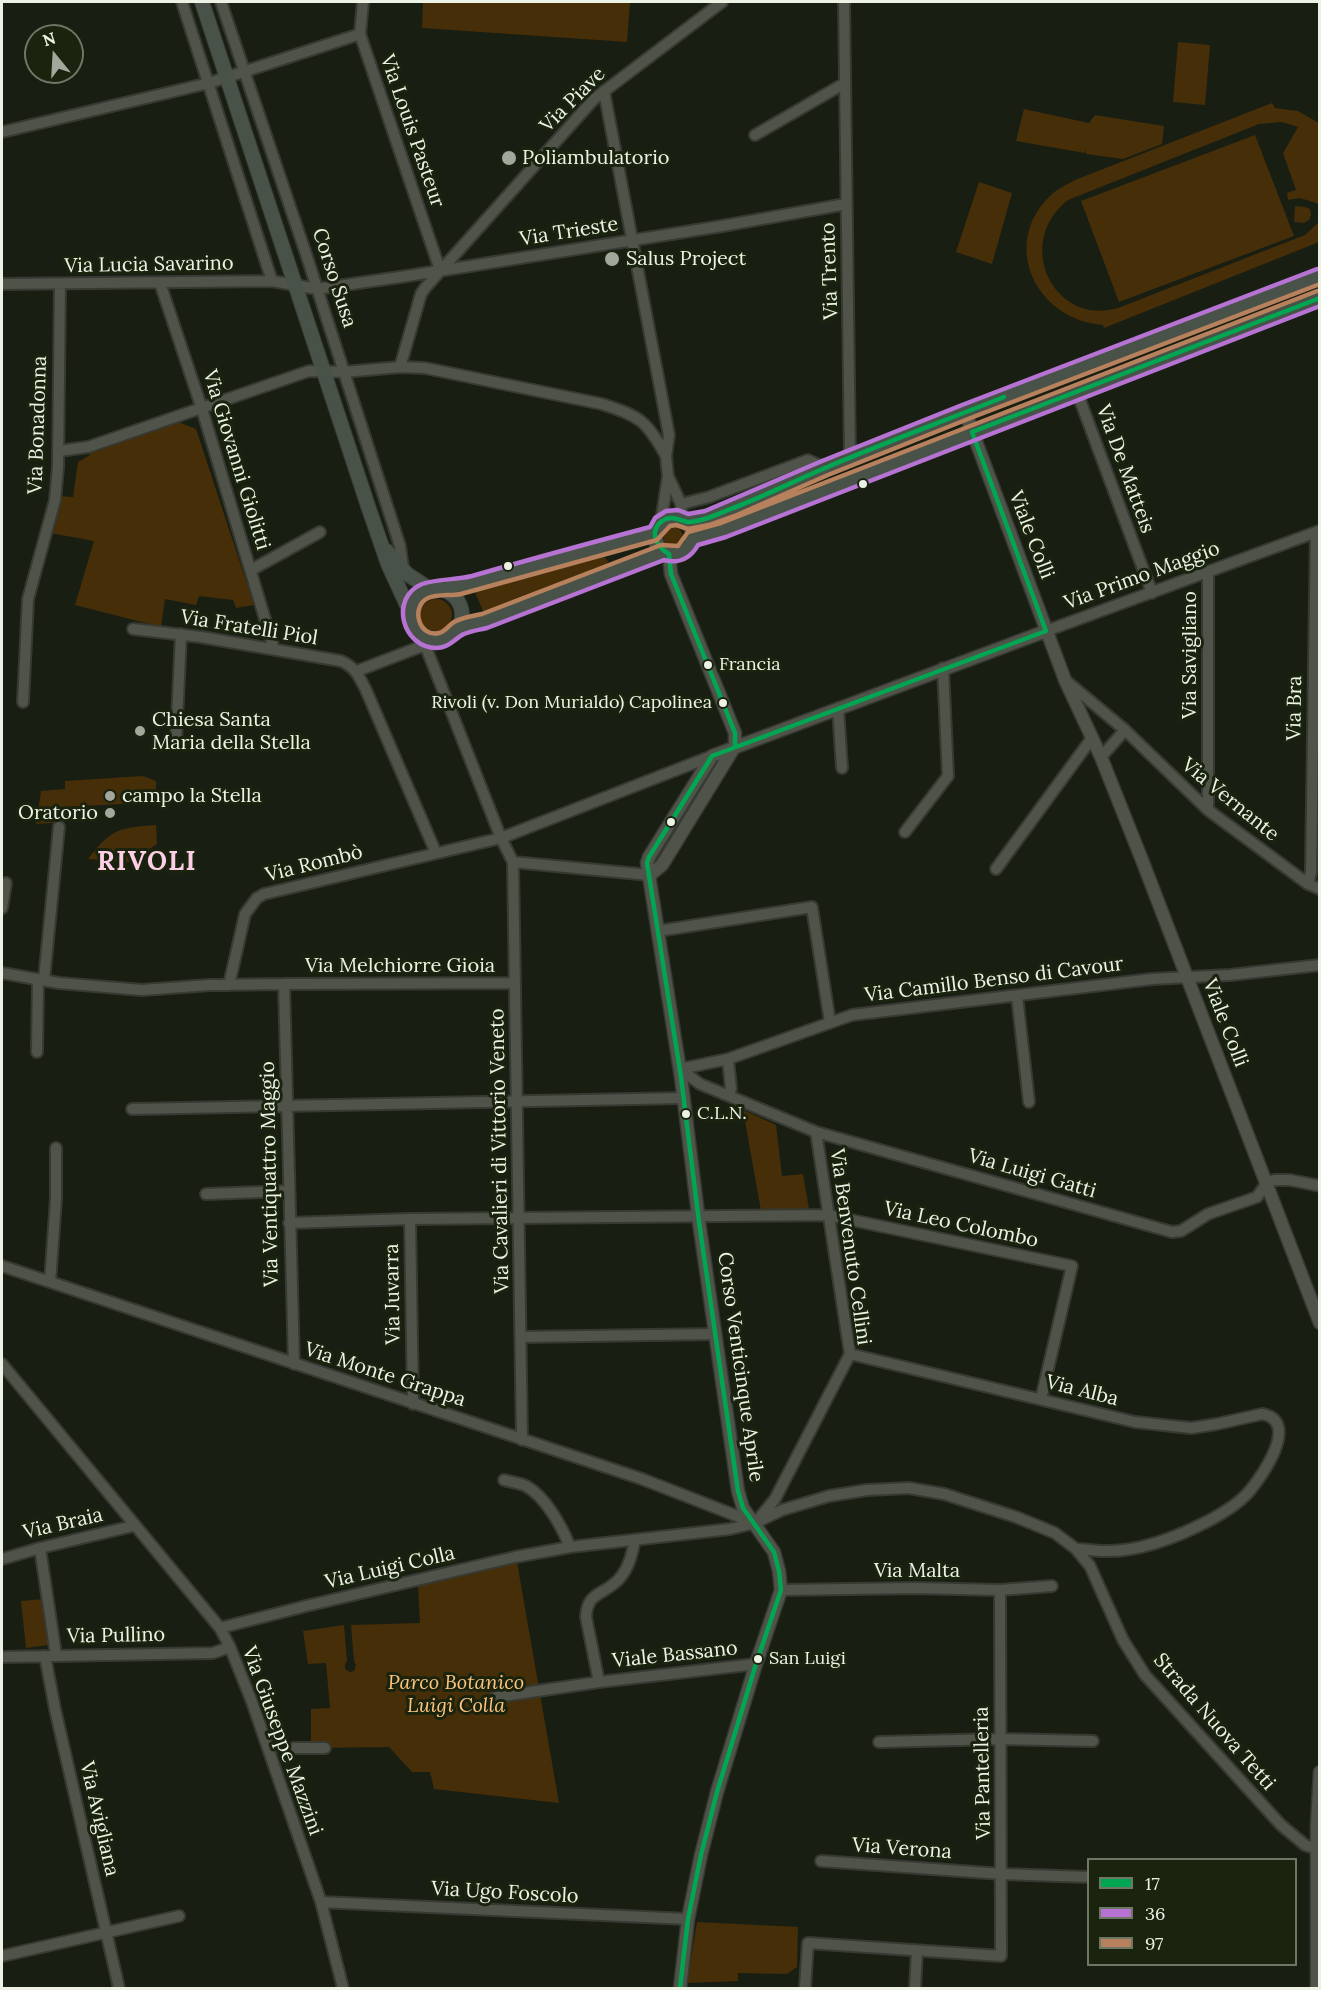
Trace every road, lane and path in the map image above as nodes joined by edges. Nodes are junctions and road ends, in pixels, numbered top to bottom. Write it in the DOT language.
graph roads {
  1 [pos="182,2"];
  2 [pos="202,2"];
  3 [pos="221,2"];
  4 [pos="363,2"];
  5 [pos="722,2"];
  6 [pos="844,2"];
  7 [pos="360,34"];
  8 [pos="244,72"];
  9 [pos="228,77"];
  10 [pos="209,83"];
  11 [pos="845,83"];
  12 [pos="604,91"];
  13 [pos="2,132"];
  14 [pos="755,135"];
  15 [pos="846,204"];
  16 [pos="632,240"];
  17 [pos="440,270"];
  18 [pos="1320,276"];
  19 [pos="272,281"];
  20 [pos="160,283"];
  21 [pos="2,284"];
  22 [pos="60,284"];
  23 [pos="296,286"];
  24 [pos="317,289"];
  25 [pos="1320,298"];
  26 [pos="400,367"];
  27 [pos="323,371"];
  28 [pos="344,372"];
  29 [pos="1077,392"];
  30 [pos="202,409"];
  31 [pos="965,412"];
  32 [pos="972,432"];
  33 [pos="58,452"];
  34 [pos="666,456"];
  35 [pos="850,458"];
  36 [pos="825,468"];
  37 [pos="668,476"];
  38 [pos="681,504"];
  39 [pos="684,521"];
  40 [pos="658,527"];
  41 [pos="320,532"];
  42 [pos="1318,532"];
  43 [pos="692,539"];
  44 [pos="382,545"];
  45 [pos="666,553"];
  46 [pos="403,569"];
  47 [pos="251,570"];
  48 [pos="1208,573"];
  49 [pos="437,590"];
  50 [pos="1152,593"];
  51 [pos="410,612"];
  52 [pos="459,628"];
  53 [pos="133,629"];
  54 [pos="1046,631"];
  55 [pos="181,634"];
  56 [pos="426,642"];
  57 [pos="274,649"];
  58 [pos="943,668"];
  59 [pos="357,671"];
  60 [pos="1065,680"];
  61 [pos="23,702"];
  62 [pos="838,708"];
  63 [pos="1125,730"];
  64 [pos="1092,738"];
  65 [pos="176,741"];
  66 [pos="735,746"];
  67 [pos="712,756"];
  68 [pos="1101,757"];
  69 [pos="842,768"];
  70 [pos="1209,810"];
  71 [pos="59,827"];
  72 [pos="905,832"];
  73 [pos="501,838"];
  74 [pos="436,854"];
  75 [pos="513,862"];
  76 [pos="996,869"];
  77 [pos="650,875"];
  78 [pos="6,883"];
  79 [pos="1308,884"];
  80 [pos="1320,889"];
  81 [pos="2,908"];
  82 [pos="658,930"];
  83 [pos="1320,964"];
  84 [pos="2,973"];
  85 [pos="1186,978"];
  86 [pos="41,980"];
  87 [pos="515,983"];
  88 [pos="284,984"];
  89 [pos="229,985"];
  90 [pos="1017,996"];
  91 [pos="831,1022"];
  92 [pos="37,1052"];
  93 [pos="728,1059"];
  94 [pos="680,1069"];
  95 [pos="732,1097"];
  96 [pos="684,1098"];
  97 [pos="517,1100"];
  98 [pos="1029,1102"];
  99 [pos="286,1107"];
  100 [pos="132,1109"];
  101 [pos="816,1132"];
  102 [pos="56,1148"];
  103 [pos="1266,1184"];
  104 [pos="1320,1185"];
  105 [pos="288,1191"];
  106 [pos="206,1194"];
  107 [pos="827,1215"];
  108 [pos="699,1216"];
  109 [pos="410,1219"];
  110 [pos="520,1219"];
  111 [pos="289,1223"];
  112 [pos="2,1266"];
  113 [pos="50,1282"];
  114 [pos="1320,1323"];
  115 [pos="716,1334"];
  116 [pos="521,1337"];
  117 [pos="850,1354"];
  118 [pos="2,1364"];
  119 [pos="294,1364"];
  120 [pos="1041,1399"];
  121 [pos="413,1404"];
  122 [pos="522,1440"];
  123 [pos="504,1480"];
  124 [pos="755,1523"];
  125 [pos="133,1526"];
  126 [pos="635,1540"];
  127 [pos="570,1547"];
  128 [pos="40,1548"];
  129 [pos="1076,1549"];
  130 [pos="2,1559"];
  131 [pos="1052,1586"];
  132 [pos="781,1590"];
  133 [pos="1000,1590"];
  134 [pos="220,1628"];
  135 [pos="230,1647"];
  136 [pos="51,1656"];
  137 [pos="2,1658"];
  138 [pos="756,1664"];
  139 [pos="598,1682"];
  140 [pos="496,1697"];
  141 [pos="999,1739"];
  142 [pos="1093,1741"];
  143 [pos="879,1742"];
  144 [pos="294,1748"];
  145 [pos="325,1748"];
  146 [pos="1320,1772"];
  147 [pos="1318,1849"];
  148 [pos="821,1861"];
  149 [pos="1002,1874"];
  150 [pos="1087,1877"];
  151 [pos="321,1902"];
  152 [pos="179,1916"];
  153 [pos="688,1919"];
  154 [pos="107,1931"];
  155 [pos="916,1951"];
  156 [pos="2,1956"];
  157 [pos="119,1989"];
  158 [pos="343,1989"];
  159 [pos="680,1989"];
  160 [pos="805,1989"];
  161 [pos="915,1989"];
  162 [pos="1317,1989"];
  1 -- 10 [label="street"];
  2 -- 9 [label="main road, Corso Susa"];
  3 -- 8 [label="street, Corso Susa"];
  4 -- 7 [label="street, Via Louis Pasteur"];
  5 -- 12 [label="street, Via Piave"];
  6 -- 11 [label="street, Via Trento"];
  7 -- 8 [label="street"];
  7 -- 17 [label="street, Via Louis Pasteur"];
  8 -- 9 [label="street"];
  8 -- 24 [label="street, Corso Susa"];
  9 -- 10 [label="street"];
  9 -- 23 [label="main road, Corso Susa"];
  10 -- 13 [label="street"];
  10 -- 19 [label="street"];
  11 -- 14 [label="street"];
  11 -- 15 [label="street, Via Trento"];
  12 -- 16 [label="street"];
  12 -- 17 [label="street, Via Piave"];
  15 -- 16 [label="street, Via Trieste"];
  15 -- 35 [label="street, Via Trento"];
  16 -- 17 [label="street, Via Trieste"];
  16 -- 34 [label="street"];
  17 -- 24 [label="street, Via Trieste"];
  17 -- 26 [label="street, Via Piave"];
  18 -- 31 [label="main road"];
  19 -- 20 [label="street, Via Lucia Savarino"];
  19 -- 23 [label="street, Via Lucia Savarino"];
  20 -- 22 [label="street, Via Lucia Savarino"];
  20 -- 30 [label="street, Via Giovanni Giolitti"];
  21 -- 22 [label="street, Via Lucia Savarino"];
  22 -- 33 [label="street, Via Bonadonna"];
  23 -- 24 [label="street, Via Trieste"];
  23 -- 27 [label="main road, Corso Susa"];
  24 -- 28 [label="street, Corso Susa"];
  25 -- 29 [label="main road"];
  26 -- 28 [label="street"];
  26 -- 34 [label="street"];
  27 -- 28 [label="street"];
  27 -- 30 [label="street"];
  27 -- 44 [label="main road, Corso Susa"];
  28 -- 46 [label="street, Corso Susa"];
  29 -- 32 [label="main road"];
  29 -- 50 [label="street, Via De Matteis"];
  30 -- 33 [label="street"];
  30 -- 47 [label="street, Via Giovanni Giolitti"];
  31 -- 32 [label="street, Viale Colli"];
  31 -- 35 [label="main road"];
  32 -- 43 [label="main road"];
  32 -- 54 [label="street, Viale Colli"];
  33 -- 61 [label="street, Via Bonadonna"];
  34 -- 37 [label="street"];
  35 -- 36 [label="main road"];
  36 -- 38 [label="street"];
  36 -- 39 [label="main road"];
  37 -- 38 [label="street"];
  37 -- 40 [label="street"];
  38 -- 39 [label="street"];
  39 -- 40 [label="main road"];
  39 -- 43 [label="main road"];
  40 -- 45 [label="main road"];
  40 -- 49 [label="main road"];
  41 -- 47 [label="street"];
  42 -- 48 [label="street, Via Primo Maggio"];
  42 -- 79 [label="street, Via Bra"];
  43 -- 45 [label="main road"];
  44 -- 46 [label="main road, Corso Susa"];
  44 -- 51 [label="main road, Corso Susa"];
  45 -- 52 [label="main road"];
  45 -- 66 [label="street"];
  46 -- 49 [label="main road, Corso Susa"];
  47 -- 57 [label="street, Via Giovanni Giolitti"];
  48 -- 50 [label="street, Via Primo Maggio"];
  48 -- 70 [label="street, Via Savigliano"];
  49 -- 51 [label="main road"];
  49 -- 52 [label="main road"];
  50 -- 54 [label="street, Via Primo Maggio"];
  51 -- 56 [label="main road"];
  52 -- 56 [label="main road"];
  53 -- 55 [label="street, Via Fratelli Piol"];
  54 -- 58 [label="street, Via Primo Maggio"];
  54 -- 60 [label="street, Viale Colli"];
  55 -- 57 [label="street, Via Fratelli Piol"];
  55 -- 65 [label="street"];
  56 -- 59 [label="street"];
  56 -- 73 [label="street"];
  57 -- 59 [label="street, Via Fratelli Piol"];
  58 -- 62 [label="street, Via Primo Maggio"];
  58 -- 72 [label="street"];
  59 -- 74 [label="street"];
  60 -- 63 [label="street, Via Vernante"];
  60 -- 64 [label="street, Viale Colli"];
  62 -- 66 [label="street, Via Primo Maggio"];
  62 -- 69 [label="street"];
  63 -- 68 [label="street"];
  63 -- 70 [label="street, Via Vernante"];
  64 -- 68 [label="street, Viale Colli"];
  64 -- 76 [label="street"];
  66 -- 67 [label="street, Via Primo Maggio"];
  66 -- 77 [label="street"];
  67 -- 73 [label="street, Via Rombò"];
  67 -- 77 [label="street, Corso Venticinque Aprile"];
  68 -- 85 [label="street, Viale Colli"];
  70 -- 79 [label="street, Via Vernante"];
  71 -- 86 [label="street"];
  73 -- 74 [label="street, Via Rombò"];
  73 -- 75 [label="street"];
  74 -- 89 [label="street, Via Rombò"];
  75 -- 77 [label="street"];
  75 -- 87 [label="street, Via Cavalieri di Vittorio Veneto"];
  77 -- 82 [label="street, Corso Venticinque Aprile"];
  78 -- 81 [label="street"];
  79 -- 80 [label="street, Via Vernante"];
  82 -- 91 [label="street"];
  82 -- 94 [label="street, Corso Venticinque Aprile"];
  83 -- 85 [label="street, Via Camillo Benso di Cavour"];
  84 -- 86 [label="street"];
  85 -- 90 [label="street, Via Camillo Benso di Cavour"];
  85 -- 103 [label="street, Viale Colli"];
  86 -- 89 [label="street"];
  86 -- 92 [label="street"];
  87 -- 88 [label="street, Via Melchiorre Gioia"];
  87 -- 97 [label="street, Via Cavalieri di Vittorio Veneto"];
  88 -- 89 [label="street"];
  88 -- 99 [label="street, Via Ventiquattro Maggio"];
  90 -- 91 [label="street, Via Camillo Benso di Cavour"];
  90 -- 98 [label="street"];
  91 -- 93 [label="street, Via Camillo Benso di Cavour"];
  93 -- 94 [label="street, Via Camillo Benso di Cavour"];
  93 -- 95 [label="street"];
  94 -- 95 [label="street, Via Luigi Gatti"];
  94 -- 96 [label="street, Corso Venticinque Aprile"];
  95 -- 101 [label="street, Via Luigi Gatti"];
  96 -- 97 [label="street"];
  96 -- 108 [label="street, Corso Venticinque Aprile"];
  97 -- 99 [label="street"];
  97 -- 110 [label="street, Via Cavalieri di Vittorio Veneto"];
  99 -- 100 [label="street"];
  99 -- 105 [label="street, Via Ventiquattro Maggio"];
  101 -- 103 [label="street, Via Luigi Gatti"];
  101 -- 107 [label="street, Via Benvenuto Cellini"];
  102 -- 113 [label="street"];
  103 -- 104 [label="street"];
  103 -- 114 [label="street, Viale Colli"];
  105 -- 106 [label="street"];
  105 -- 111 [label="street, Via Ventiquattro Maggio"];
  107 -- 108 [label="street, Via Leo Colombo"];
  107 -- 117 [label="street, Via Benvenuto Cellini"];
  107 -- 120 [label="street, Via Leo Colombo"];
  108 -- 110 [label="street, Via Leo Colombo"];
  108 -- 115 [label="street, Corso Venticinque Aprile"];
  109 -- 110 [label="street, Via Leo Colombo"];
  109 -- 111 [label="street, Via Leo Colombo"];
  109 -- 121 [label="street, Via Juvarra"];
  110 -- 116 [label="street, Via Cavalieri di Vittorio Veneto"];
  111 -- 119 [label="street, Via Ventiquattro Maggio"];
  112 -- 113 [label="street, Via Monte Grappa"];
  113 -- 119 [label="street, Via Monte Grappa"];
  115 -- 116 [label="street"];
  115 -- 124 [label="street, Corso Venticinque Aprile"];
  116 -- 122 [label="street, Via Cavalieri di Vittorio Veneto"];
  117 -- 120 [label="street, Via Alba"];
  117 -- 124 [label="street, Via Benvenuto Cellini"];
  118 -- 125 [label="street, Via Giuseppe Mazzini"];
  119 -- 121 [label="street, Via Monte Grappa"];
  120 -- 129 [label="street, Via Alba"];
  121 -- 122 [label="street, Via Monte Grappa"];
  122 -- 124 [label="street, Via Monte Grappa"];
  123 -- 127 [label="street"];
  124 -- 126 [label="street, Via Luigi Colla"];
  124 -- 129 [label="street, Strada Nuova Tetti"];
  124 -- 132 [label="street, Corso Venticinque Aprile"];
  125 -- 128 [label="street, Via Braia"];
  125 -- 134 [label="street, Via Giuseppe Mazzini"];
  126 -- 127 [label="street, Via Luigi Colla"];
  126 -- 139 [label="street, Viale Bassano"];
  127 -- 134 [label="street, Via Luigi Colla"];
  128 -- 130 [label="street, Via Braia"];
  128 -- 136 [label="street, Via Avigliana"];
  129 -- 147 [label="street, Strada Nuova Tetti"];
  131 -- 133 [label="street, Via Malta"];
  132 -- 133 [label="street, Via Malta"];
  132 -- 138 [label="street, Corso Venticinque Aprile"];
  133 -- 141 [label="street, Via Pantelleria"];
  134 -- 135 [label="street, Via Giuseppe Mazzini"];
  135 -- 136 [label="street, Via Pullino"];
  135 -- 151 [label="street, Via Giuseppe Mazzini"];
  136 -- 137 [label="street, Via Pullino"];
  136 -- 154 [label="street, Via Avigliana"];
  138 -- 139 [label="street, Viale Bassano"];
  138 -- 153 [label="street, Corso Venticinque Aprile"];
  139 -- 140 [label="street, Viale Bassano"];
  141 -- 142 [label="street"];
  141 -- 143 [label="street"];
  141 -- 149 [label="street, Via Pantelleria"];
  144 -- 145 [label="street"];
  146 -- 147 [label="street"];
  147 -- 162 [label="street"];
  148 -- 149 [label="street, Via Verona"];
  149 -- 150 [label="street, Via Verona"];
  149 -- 155 [label="street, Via Pantelleria"];
  151 -- 153 [label="street, Via Ugo Foscolo"];
  151 -- 158 [label="street, Via Giuseppe Mazzini"];
  152 -- 154 [label="street"];
  153 -- 159 [label="street, Corso Venticinque Aprile"];
  154 -- 156 [label="street"];
  154 -- 157 [label="street, Via Avigliana"];
  155 -- 160 [label="street"];
  155 -- 161 [label="street"];
}
